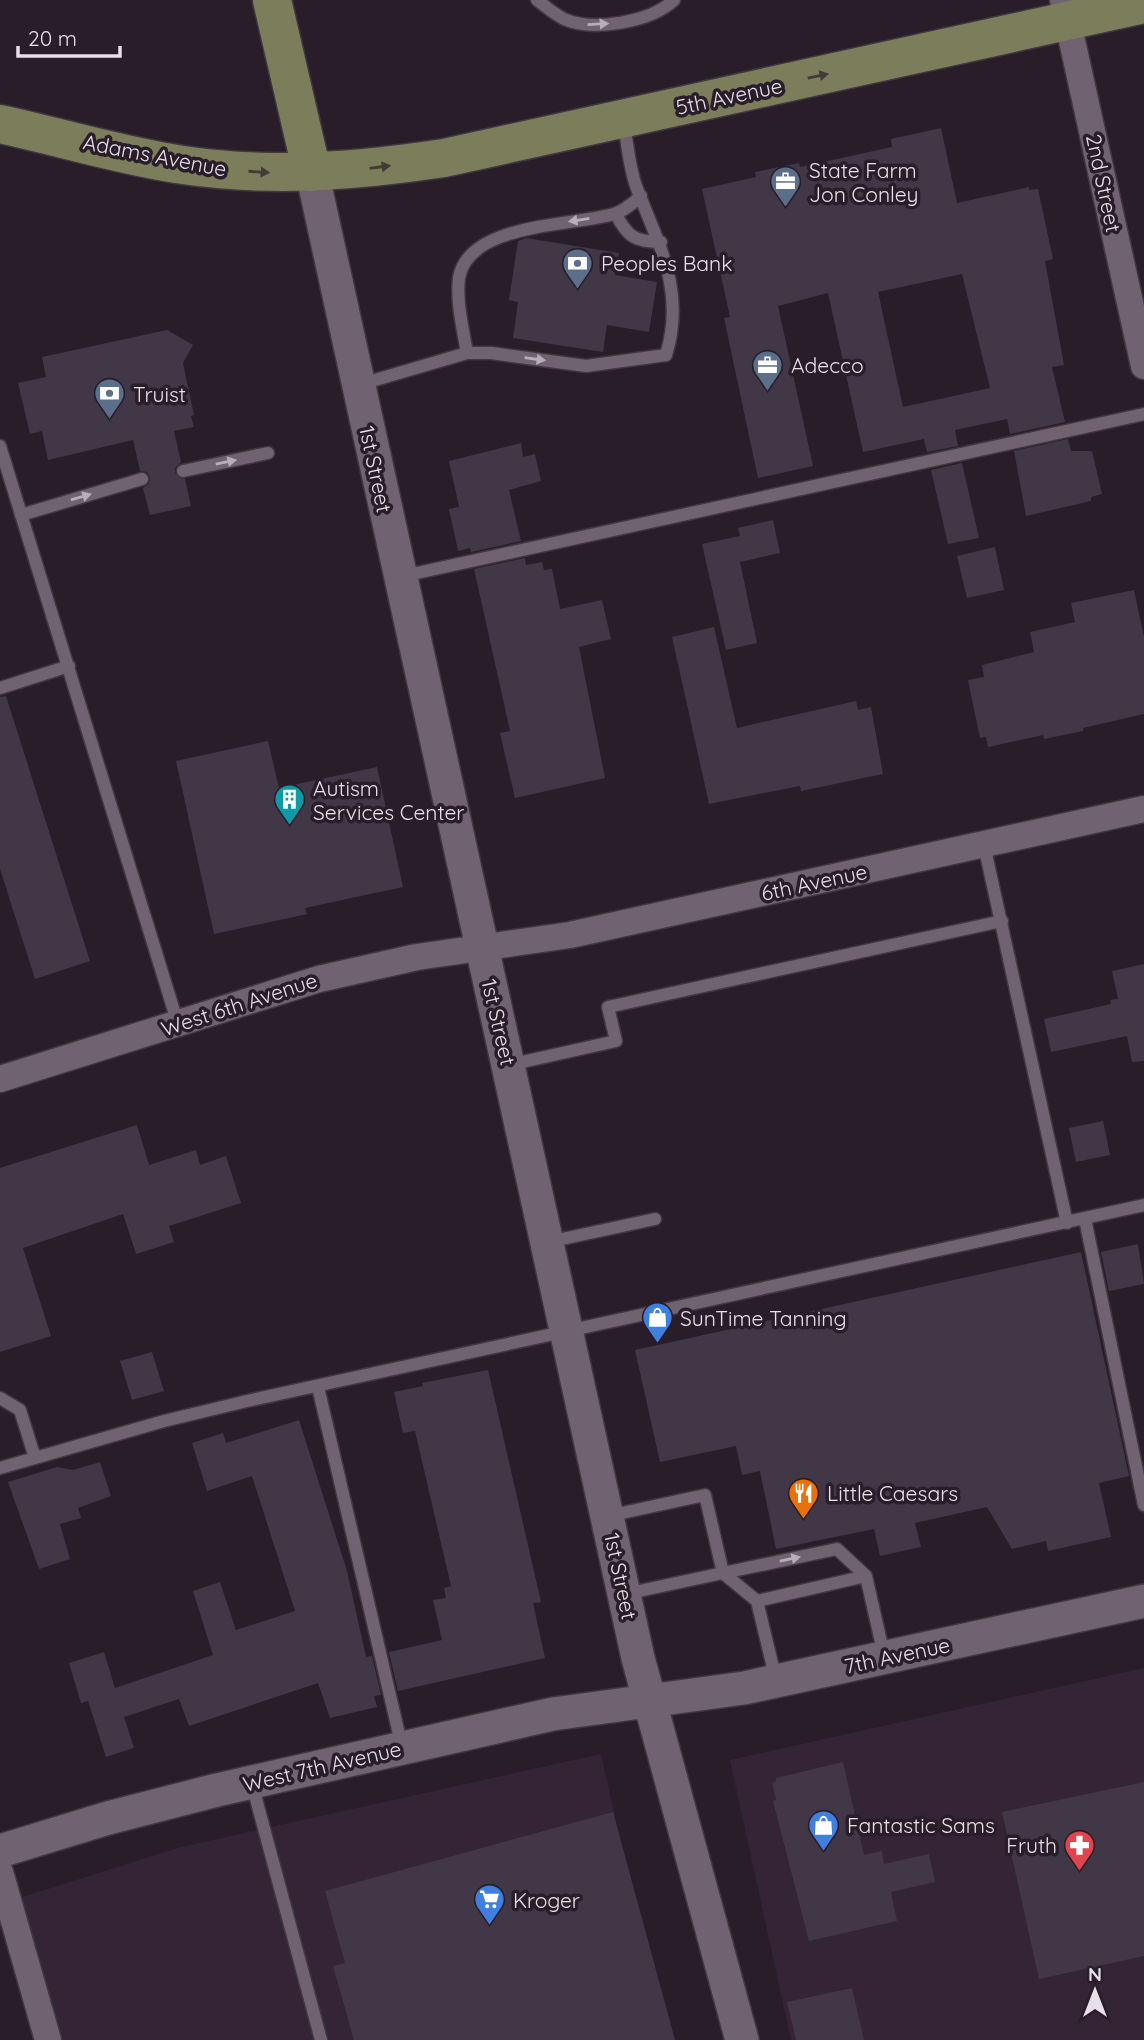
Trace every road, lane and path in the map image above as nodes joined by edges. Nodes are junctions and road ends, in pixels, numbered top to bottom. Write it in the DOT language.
graph roads {
  1 [pos="272,0"];
  2 [pos="537,0"];
  3 [pos="674,0"];
  4 [pos="1144,4"];
  5 [pos="1065,10"];
  6 [pos="623,119"];
  7 [pos="0,124"];
  8 [pos="312,172"];
  9 [pos="641,196"];
  10 [pos="616,214"];
  11 [pos="661,243"];
  12 [pos="467,353"];
  13 [pos="1144,366"];
  14 [pos="358,385"];
  15 [pos="1144,414"];
  16 [pos="0,446"];
  17 [pos="268,453"];
  18 [pos="183,471"];
  19 [pos="142,479"];
  20 [pos="21,515"];
  21 [pos="400,577"];
  22 [pos="69,666"];
  23 [pos="0,688"];
  24 [pos="1144,809"];
  25 [pos="984,845"];
  26 [pos="1002,921"];
  27 [pos="483,948"];
  28 [pos="178,1024"];
  29 [pos="509,1065"];
  30 [pos="0,1079"];
  31 [pos="1144,1205"];
  32 [pos="655,1219"];
  33 [pos="1085,1219"];
  34 [pos="1067,1223"];
  35 [pos="548,1242"];
  36 [pos="568,1332"];
  37 [pos="318,1387"];
  38 [pos="0,1398"];
  39 [pos="34,1458"];
  40 [pos="0,1468"];
  41 [pos="1144,1505"];
  42 [pos="608,1516"];
  43 [pos="723,1573"];
  44 [pos="866,1576"];
  45 [pos="625,1594"];
  46 [pos="757,1601"];
  47 [pos="1144,1601"];
  48 [pos="884,1658"];
  49 [pos="776,1681"];
  50 [pos="649,1700"];
  51 [pos="402,1747"];
  52 [pos="251,1782"];
  53 [pos="0,1851"];
  54 [pos="0,1872"];
  55 [pos="48,2040"];
  56 [pos="321,2040"];
  57 [pos="742,2040"];
  1 -- 8 [label="main road, 1st Street"];
  2 -- 3 [label="lane, one-way"];
  4 -- 5 [label="main road, 5th Avenue"];
  6 -- 5 [label="main road, 5th Avenue, one-way"];
  5 -- 13 [label="street, 2nd Street"];
  8 -- 6 [label="main road, 5th Avenue, one-way"];
  6 -- 9 [label="lane"];
  7 -- 8 [label="main road, Adams Avenue, one-way"];
  8 -- 14 [label="street, 1st Street"];
  9 -- 10 [label="lane"];
  9 -- 11 [label="lane"];
  10 -- 11 [label="lane"];
  10 -- 12 [label="lane, one-way"];
  12 -- 11 [label="lane, one-way"];
  12 -- 14 [label="lane"];
  14 -- 21 [label="street, 1st Street"];
  15 -- 21 [label="lane"];
  16 -- 20 [label="lane"];
  18 -- 17 [label="lane, one-way"];
  20 -- 19 [label="lane, one-way"];
  20 -- 22 [label="lane"];
  21 -- 27 [label="street, 1st Street"];
  22 -- 23 [label="lane"];
  22 -- 28 [label="lane"];
  24 -- 25 [label="street, 6th Avenue"];
  25 -- 26 [label="lane"];
  25 -- 27 [label="street, 6th Avenue"];
  26 -- 29 [label="lane"];
  26 -- 34 [label="lane"];
  27 -- 28 [label="street, West 6th Avenue"];
  27 -- 29 [label="street, 1st Street"];
  28 -- 30 [label="street, West 6th Avenue"];
  29 -- 35 [label="street, 1st Street"];
  31 -- 33 [label="lane"];
  32 -- 35 [label="lane"];
  33 -- 34 [label="lane"];
  33 -- 41 [label="lane"];
  34 -- 36 [label="lane"];
  35 -- 36 [label="street, 1st Street"];
  36 -- 37 [label="lane"];
  36 -- 42 [label="street, 1st Street"];
  37 -- 39 [label="lane"];
  37 -- 51 [label="lane"];
  38 -- 39 [label="lane"];
  39 -- 40 [label="lane"];
  42 -- 43 [label="lane"];
  42 -- 45 [label="street, 1st Street"];
  43 -- 44 [label="lane, one-way"];
  43 -- 45 [label="lane"];
  43 -- 46 [label="lane"];
  44 -- 46 [label="lane"];
  44 -- 48 [label="lane"];
  45 -- 50 [label="street, 1st Street"];
  46 -- 49 [label="lane"];
  47 -- 48 [label="street, 7th Avenue"];
  48 -- 49 [label="street, 7th Avenue"];
  49 -- 50 [label="street, 7th Avenue"];
  50 -- 51 [label="street, West 7th Avenue"];
  50 -- 57 [label="street, 1st Street"];
  51 -- 52 [label="street, West 7th Avenue"];
  52 -- 53 [label="street, West 7th Avenue"];
  52 -- 56 [label="lane"];
  54 -- 55 [label="street"];
}
